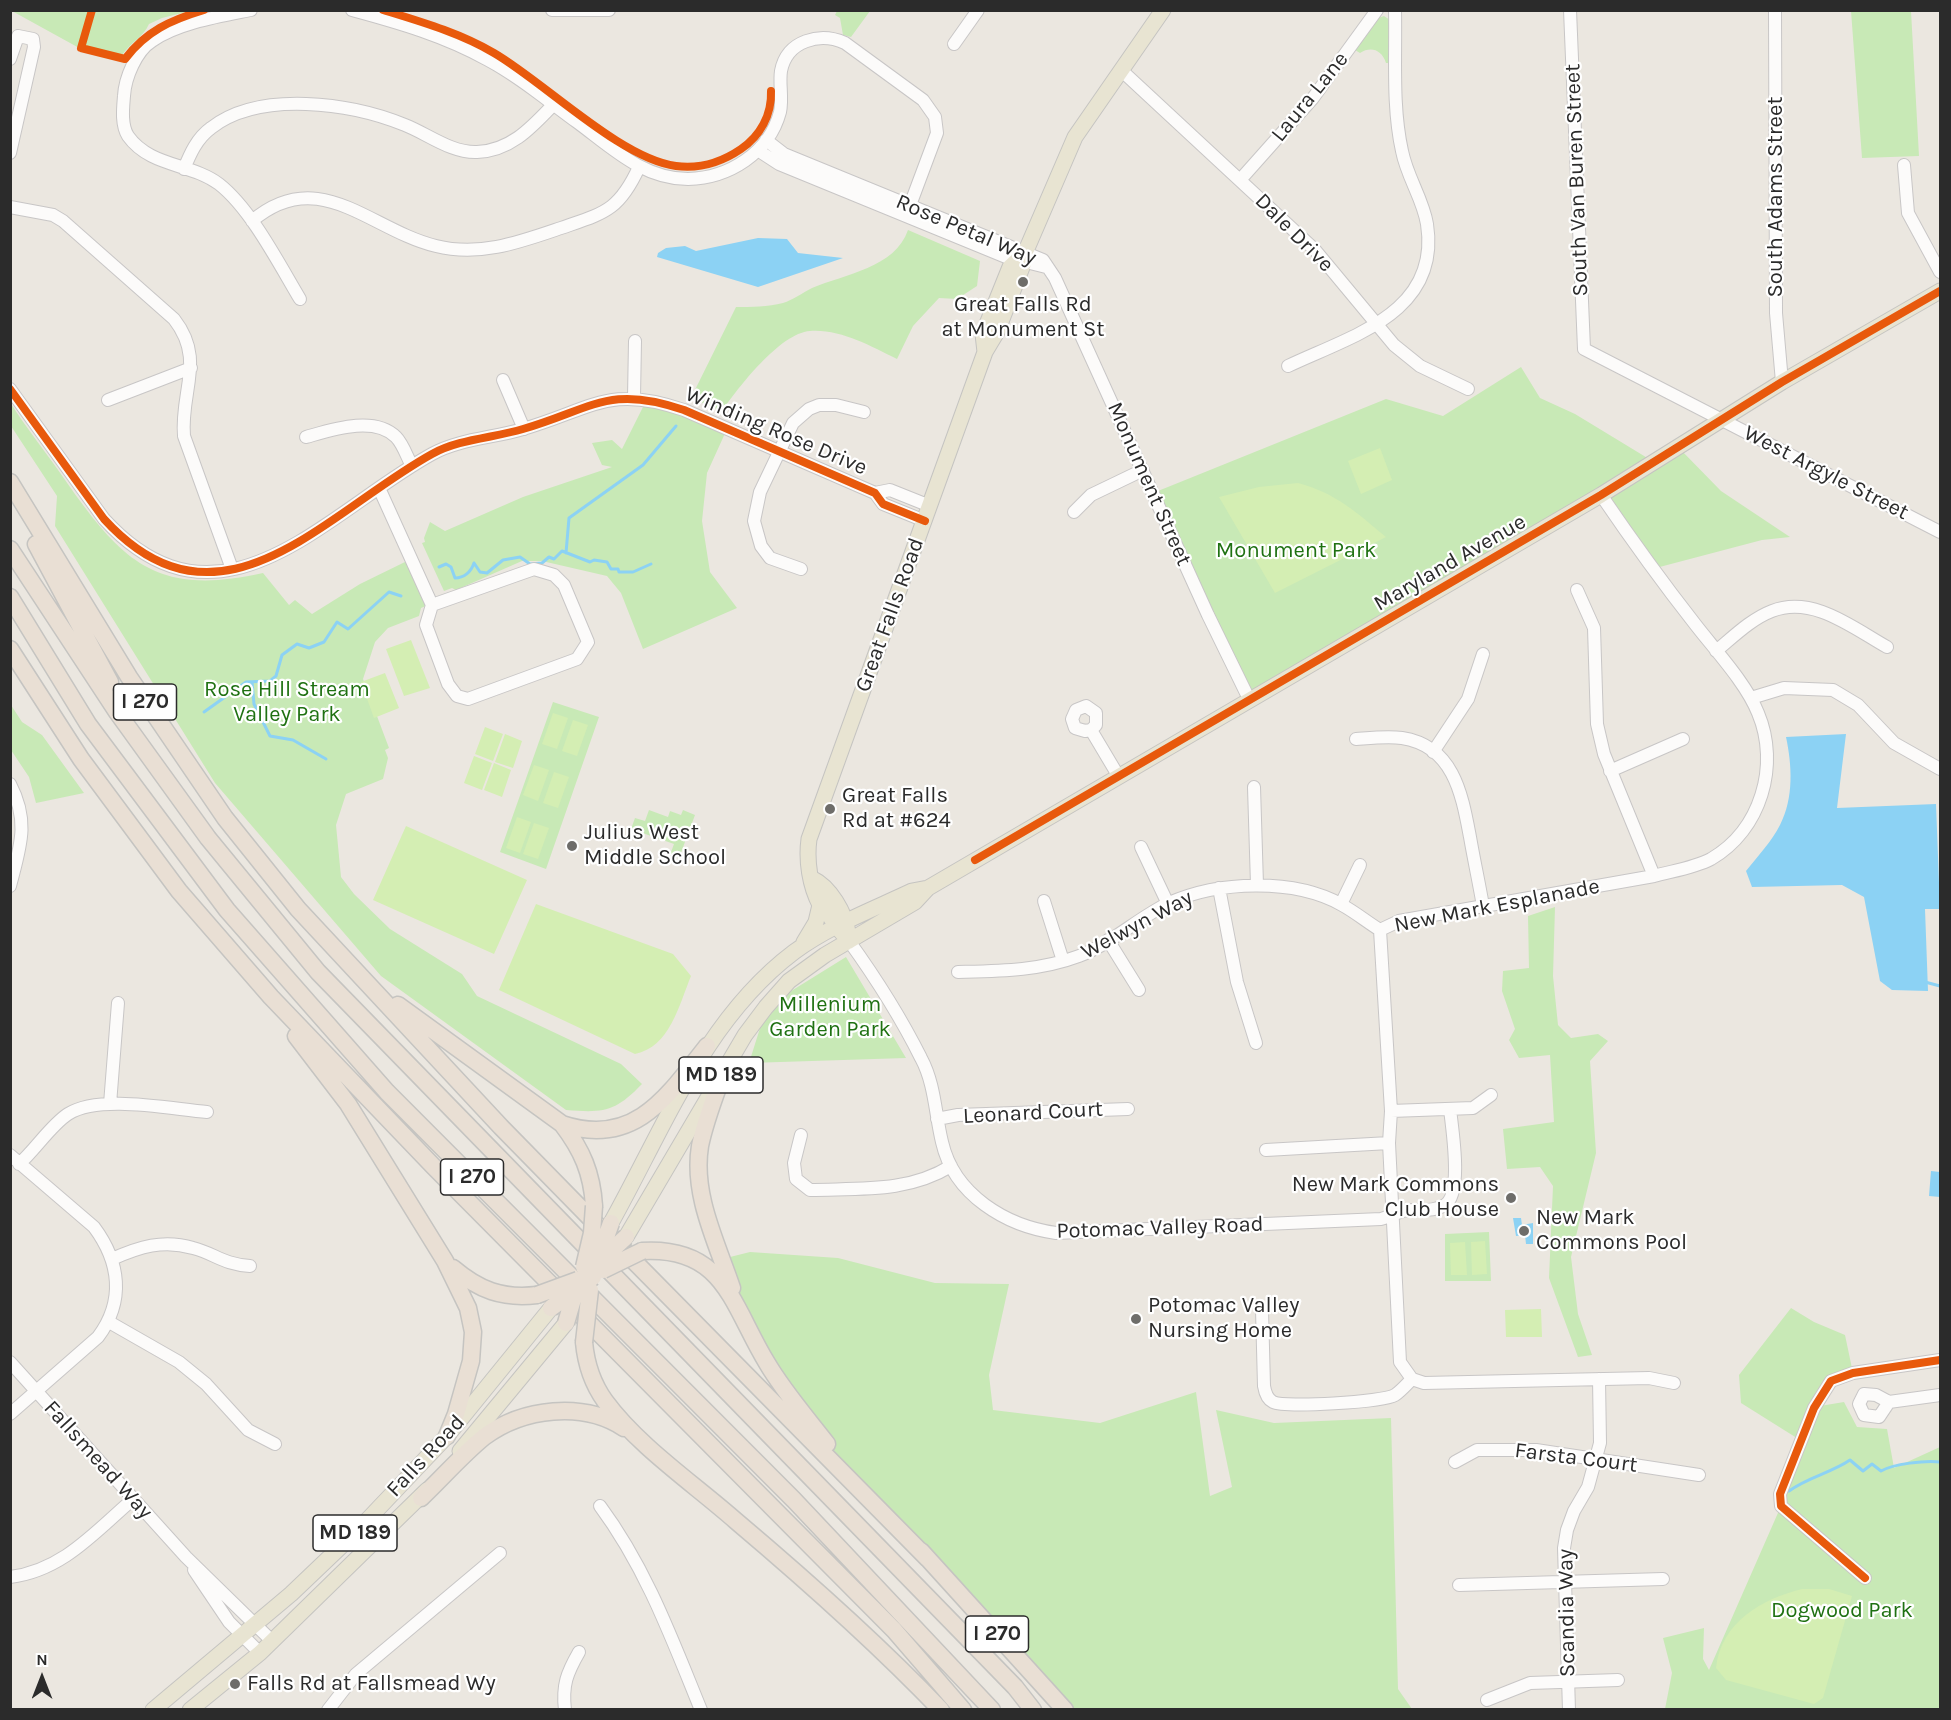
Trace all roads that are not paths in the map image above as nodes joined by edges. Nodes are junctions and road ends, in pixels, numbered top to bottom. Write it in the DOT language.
graph roads {
  1 [pos="251,10"];
  2 [pos="352,10"];
  3 [pos="552,10"];
  4 [pos="609,10"];
  5 [pos="978,10"];
  6 [pos="1163,10"];
  7 [pos="1377,10"];
  8 [pos="1395,10"];
  9 [pos="1570,10"];
  10 [pos="1775,10"];
  11 [pos="954,44"];
  12 [pos="10,59"];
  13 [pos="1121,70"];
  14 [pos="552,106"];
  15 [pos="762,146"];
  16 [pos="10,153"];
  17 [pos="1904,165"];
  18 [pos="639,167"];
  19 [pos="184,169"];
  20 [pos="1240,180"];
  21 [pos="10,207"];
  22 [pos="907,210"];
  23 [pos="252,221"];
  24 [pos="1021,258"];
  25 [pos="1046,267"];
  26 [pos="1941,272"];
  27 [pos="1941,291"];
  28 [pos="300,298"];
  29 [pos="1376,324"];
  30 [pos="636,340"];
  31 [pos="1584,349"];
  32 [pos="1288,366"];
  33 [pos="191,368"];
  34 [pos="504,380"];
  35 [pos="1782,382"];
  36 [pos="10,388"];
  37 [pos="1468,389"];
  38 [pos="634,397"];
  39 [pos="108,400"];
  40 [pos="864,412"];
  41 [pos="1723,421"];
  42 [pos="524,429"];
  43 [pos="306,436"];
  44 [pos="780,453"];
  45 [pos="412,466"];
  46 [pos="1143,470"];
  47 [pos="10,482"];
  48 [pos="379,488"];
  49 [pos="10,493"];
  50 [pos="875,493"];
  51 [pos="1601,495"];
  52 [pos="930,506"];
  53 [pos="1074,512"];
  54 [pos="925,521"];
  55 [pos="1941,532"];
  56 [pos="10,549"];
  57 [pos="232,569"];
  58 [pos="801,569"];
  59 [pos="1577,590"];
  60 [pos="10,597"];
  61 [pos="432,605"];
  62 [pos="1887,647"];
  63 [pos="10,649"];
  64 [pos="1716,651"];
  65 [pos="1483,654"];
  66 [pos="1751,698"];
  67 [pos="1250,701"];
  68 [pos="1091,730"];
  69 [pos="1356,739"];
  70 [pos="1683,739"];
  71 [pos="1433,752"];
  72 [pos="153,762"];
  73 [pos="1941,769"];
  74 [pos="1610,771"];
  75 [pos="1119,777"];
  76 [pos="10,784"];
  77 [pos="1254,787"];
  78 [pos="1141,847"];
  79 [pos="1360,865"];
  80 [pos="1654,876"];
  81 [pos="813,879"];
  82 [pos="1257,885"];
  83 [pos="10,886"];
  84 [pos="928,888"];
  85 [pos="1219,888"];
  86 [pos="1044,902"];
  87 [pos="1168,904"];
  88 [pos="1341,904"];
  89 [pos="820,905"];
  90 [pos="1483,906"];
  91 [pos="298,909"];
  92 [pos="841,925"];
  93 [pos="1380,930"];
  94 [pos="1108,940"];
  95 [pos="849,941"];
  96 [pos="796,951"];
  97 [pos="1063,961"];
  98 [pos="958,972"];
  99 [pos="1139,990"];
  100 [pos="271,997"];
  101 [pos="118,1003"];
  102 [pos="1256,1043"];
  103 [pos="707,1046"];
  104 [pos="724,1071"];
  105 [pos="1491,1095"];
  106 [pos="110,1104"];
  107 [pos="1128,1109"];
  108 [pos="1450,1109"];
  109 [pos="207,1112"];
  110 [pos="1391,1112"];
  111 [pos="937,1119"];
  112 [pos="562,1124"];
  113 [pos="801,1135"];
  114 [pos="1389,1143"];
  115 [pos="1266,1150"];
  116 [pos="15,1160"];
  117 [pos="951,1166"];
  118 [pos="1392,1216"];
  119 [pos="611,1223"];
  120 [pos="626,1237"];
  121 [pos="112,1258"];
  122 [pos="445,1262"];
  123 [pos="250,1266"];
  124 [pos="589,1279"];
  125 [pos="737,1304"];
  126 [pos="551,1308"];
  127 [pos="1262,1310"];
  128 [pos="109,1322"];
  129 [pos="566,1323"];
  130 [pos="1941,1360"];
  131 [pos="10,1362"];
  132 [pos="1412,1379"];
  133 [pos="1599,1379"];
  134 [pos="1674,1383"];
  135 [pos="37,1392"];
  136 [pos="1941,1395"];
  137 [pos="1889,1402"];
  138 [pos="10,1414"];
  139 [pos="447,1436"];
  140 [pos="639,1438"];
  141 [pos="274,1444"];
  142 [pos="1596,1459"];
  143 [pos="1455,1462"];
  144 [pos="1699,1475"];
  145 [pos="421,1498"];
  146 [pos="132,1500"];
  147 [pos="600,1506"];
  148 [pos="500,1553"];
  149 [pos="186,1557"];
  150 [pos="928,1559"];
  151 [pos="10,1577"];
  152 [pos="1865,1578"];
  153 [pos="1663,1579"];
  154 [pos="1565,1582"];
  155 [pos="1459,1585"];
  156 [pos="256,1624"];
  157 [pos="243,1636"];
  158 [pos="272,1641"];
  159 [pos="579,1652"];
  160 [pos="260,1653"];
  161 [pos="1618,1680"];
  162 [pos="1568,1681"];
  163 [pos="1487,1700"];
  164 [pos="153,1710"];
  165 [pos="190,1710"];
  166 [pos="328,1710"];
  167 [pos="565,1710"];
  168 [pos="701,1710"];
  169 [pos="941,1710"];
  170 [pos="963,1710"];
  171 [pos="992,1710"];
  172 [pos="1033,1710"];
  173 [pos="1065,1710"];
  174 [pos="1569,1710"];
  1 -- 19 [label="street"];
  2 -- 14 [label="street"];
  3 -- 4 [label="street"];
  5 -- 11 [label="street"];
  6 -- 13 [label="main road, Great Falls Road"];
  7 -- 20 [label="street, Laura Lane"];
  8 -- 29 [label="street"];
  9 -- 31 [label="street, South Van Buren Street"];
  10 -- 35 [label="street, South Adams Street"];
  12 -- 16 [label="street"];
  13 -- 20 [label="street, Dale Drive"];
  13 -- 24 [label="main road, Great Falls Road"];
  14 -- 18 [label="street"];
  14 -- 19 [label="street"];
  15 -- 18 [label="street"];
  15 -- 22 [label="street, Rose Petal Way"];
  15 -- 22 [label="street"];
  17 -- 26 [label="street"];
  18 -- 23 [label="street"];
  19 -- 23 [label="street"];
  20 -- 29 [label="street, Dale Drive"];
  21 -- 33 [label="street"];
  22 -- 24 [label="street, Rose Petal Way"];
  23 -- 28 [label="street"];
  24 -- 25 [label="street, Rose Petal Way"];
  24 -- 52 [label="main road, Great Falls Road"];
  25 -- 46 [label="street, Monument Street"];
  27 -- 35 [label="main road, Maryland Avenue"];
  29 -- 32 [label="street"];
  29 -- 37 [label="street, Dale Drive"];
  30 -- 38 [label="street"];
  31 -- 41 [label="street, West Argyle Street"];
  33 -- 39 [label="street"];
  33 -- 57 [label="street"];
  34 -- 42 [label="street"];
  35 -- 41 [label="main road, Maryland Avenue"];
  36 -- 57 [label="street, Winding Rose Drive"];
  38 -- 42 [label="street, Winding Rose Drive"];
  38 -- 44 [label="street, Winding Rose Drive"];
  40 -- 44 [label="street"];
  41 -- 51 [label="main road, Maryland Avenue"];
  41 -- 55 [label="street, West Argyle Street"];
  42 -- 45 [label="street, Winding Rose Drive"];
  43 -- 45 [label="street"];
  44 -- 50 [label="street, Winding Rose Drive"];
  44 -- 58 [label="street"];
  45 -- 48 [label="street, Winding Rose Drive"];
  46 -- 53 [label="street"];
  46 -- 67 [label="street, Monument Street"];
  47 -- 91 [label="highway, I 270"];
  48 -- 57 [label="street, Winding Rose Drive"];
  48 -- 61 [label="street"];
  49 -- 72 [label="highway"];
  50 -- 52 [label="street, Winding Rose Drive"];
  50 -- 54 [label="street, Winding Rose Drive"];
  51 -- 64 [label="street, New Mark Esplanade"];
  51 -- 67 [label="main road, Maryland Avenue"];
  52 -- 54 [label="main road, Great Falls Road"];
  54 -- 81 [label="main road, Great Falls Road"];
  56 -- 72 [label="highway, I 270"];
  59 -- 74 [label="street"];
  60 -- 171 [label="highway, I 270"];
  61 -- 61 [label="street"];
  62 -- 64 [label="street"];
  63 -- 100 [label="highway, I 270"];
  64 -- 66 [label="street, New Mark Esplanade"];
  65 -- 71 [label="street"];
  66 -- 73 [label="street"];
  66 -- 80 [label="street, New Mark Esplanade"];
  67 -- 75 [label="main road, Maryland Avenue"];
  68 -- 75 [label="street"];
  69 -- 71 [label="street"];
  70 -- 74 [label="street"];
  71 -- 90 [label="street"];
  72 -- 172 [label="highway, I 270"];
  74 -- 80 [label="street"];
  75 -- 84 [label="main road, Maryland Avenue"];
  76 -- 83 [label="street"];
  77 -- 82 [label="street"];
  78 -- 87 [label="street"];
  79 -- 88 [label="street"];
  80 -- 90 [label="street, New Mark Esplanade"];
  81 -- 89 [label="main road, Great Falls Road"];
  81 -- 92 [label="main road"];
  82 -- 85 [label="street, Welwyn Way"];
  82 -- 88 [label="street, Welwyn Way"];
  84 -- 92 [label="main road, Maryland Avenue"];
  84 -- 95 [label="main road, Maryland Avenue"];
  85 -- 87 [label="street, Welwyn Way"];
  85 -- 102 [label="street"];
  86 -- 97 [label="street"];
  87 -- 94 [label="street, Welwyn Way"];
  88 -- 93 [label="street, Welwyn Way"];
  89 -- 92 [label="main road, Great Falls Road"];
  89 -- 96 [label="main road"];
  90 -- 93 [label="street, New Mark Esplanade"];
  91 -- 112 [label="highway"];
  91 -- 150 [label="highway, I 270"];
  92 -- 95 [label="main road"];
  92 -- 96 [label="main road, MD 189"];
  93 -- 110 [label="street, New Mark Esplanade"];
  94 -- 97 [label="street, Welwyn Way"];
  94 -- 99 [label="street"];
  95 -- 104 [label="main road, MD 189"];
  95 -- 111 [label="street, Potomac Valley Road"];
  96 -- 103 [label="main road, MD 189"];
  97 -- 98 [label="street, Welwyn Way"];
  100 -- 122 [label="highway"];
  100 -- 170 [label="highway, I 270"];
  101 -- 106 [label="street"];
  103 -- 112 [label="highway"];
  103 -- 119 [label="main road, MD 189"];
  104 -- 120 [label="main road, MD 189"];
  104 -- 125 [label="highway"];
  105 -- 108 [label="street"];
  106 -- 109 [label="street"];
  106 -- 116 [label="street"];
  107 -- 111 [label="street, Leonard Court"];
  108 -- 110 [label="street"];
  108 -- 118 [label="street, Potomac Valley Road"];
  110 -- 114 [label="street, New Mark Esplanade"];
  111 -- 117 [label="street, Potomac Valley Road"];
  112 -- 124 [label="highway, bridge"];
  113 -- 117 [label="street"];
  114 -- 115 [label="street"];
  114 -- 118 [label="street, New Mark Esplanade"];
  116 -- 121 [label="street"];
  117 -- 118 [label="street, Potomac Valley Road"];
  118 -- 132 [label="street, New Mark Esplanade"];
  119 -- 124 [label="highway, bridge"];
  120 -- 124 [label="highway, bridge"];
  121 -- 123 [label="street"];
  121 -- 128 [label="street"];
  122 -- 124 [label="highway, bridge"];
  122 -- 139 [label="highway"];
  124 -- 125 [label="highway, bridge"];
  124 -- 126 [label="highway, bridge"];
  124 -- 129 [label="highway, bridge"];
  124 -- 140 [label="highway, bridge"];
  125 -- 150 [label="highway"];
  126 -- 139 [label="main road, Falls Road / MD 189"];
  127 -- 132 [label="street"];
  128 -- 135 [label="street"];
  128 -- 141 [label="street"];
  129 -- 145 [label="main road, Falls Road / MD 189"];
  130 -- 152 [label="street"];
  131 -- 135 [label="street, Fallsmead Way"];
  132 -- 133 [label="street"];
  133 -- 134 [label="street"];
  133 -- 142 [label="street, Scandia Way"];
  135 -- 138 [label="street"];
  135 -- 146 [label="street, Fallsmead Way"];
  136 -- 137 [label="street"];
  139 -- 156 [label="main road, Falls Road / MD 189"];
  140 -- 145 [label="highway"];
  140 -- 169 [label="highway"];
  142 -- 143 [label="street, Farsta Court"];
  142 -- 144 [label="street, Farsta Court"];
  142 -- 154 [label="street, Scandia Way"];
  145 -- 158 [label="main road, Falls Road / MD 189"];
  146 -- 149 [label="street, Fallsmead Way"];
  146 -- 151 [label="street"];
  147 -- 168 [label="street"];
  148 -- 166 [label="street"];
  149 -- 156 [label="street, Fallsmead Way"];
  149 -- 157 [label="street, Fallsmead Way"];
  150 -- 173 [label="highway, I 270"];
  153 -- 154 [label="street"];
  154 -- 155 [label="street"];
  154 -- 162 [label="street, Scandia Way"];
  156 -- 157 [label="main road, Falls Road / MD 189"];
  156 -- 158 [label="street, Fallsmead Way"];
  157 -- 160 [label="street, Fallsmead Way"];
  157 -- 164 [label="main road, Falls Road / MD 189"];
  158 -- 160 [label="main road, Falls Road / MD 189"];
  159 -- 167 [label="street"];
  160 -- 165 [label="main road, Falls Road / MD 189"];
  161 -- 162 [label="street"];
  162 -- 163 [label="street"];
  162 -- 174 [label="street, Scandia Way"];
}
